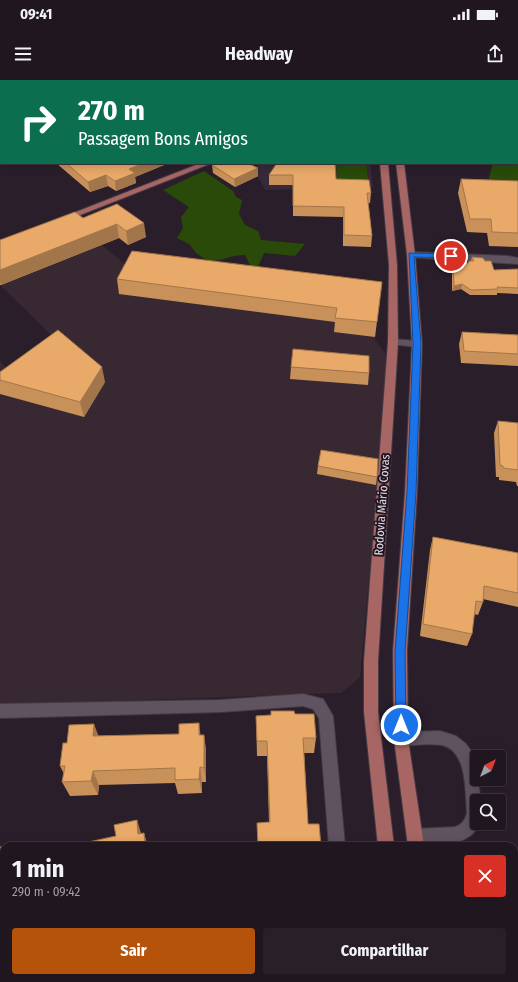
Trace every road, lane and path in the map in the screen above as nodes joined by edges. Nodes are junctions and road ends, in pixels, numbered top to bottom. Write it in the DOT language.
graph roads {
  1 [pos="205,164"];
  2 [pos="384,164"];
  3 [pos="400,164"];
  4 [pos="50,224"];
  5 [pos="411,255"];
  6 [pos="518,261"];
  7 [pos="393,342"];
  8 [pos="417,344"];
  9 [pos="0,710"];
  10 [pos="401,739"];
  11 [pos="415,841"];
  12 [pos="337,842"];
  13 [pos="386,842"];
  1 -- 4 [label="main road"];
  2 -- 7 [label="main road, Rodovia Mário Covas"];
  3 -- 5 [label="main road"];
  5 -- 6 [label="street"];
  5 -- 8 [label="main road"];
  7 -- 8 [label="street"];
  7 -- 13 [label="main road, Rodovia Mário Covas"];
  8 -- 10 [label="main road"];
  9 -- 12 [label="street"];
  10 -- 11 [label="main road"];
  10 -- 11 [label="street"];
}
